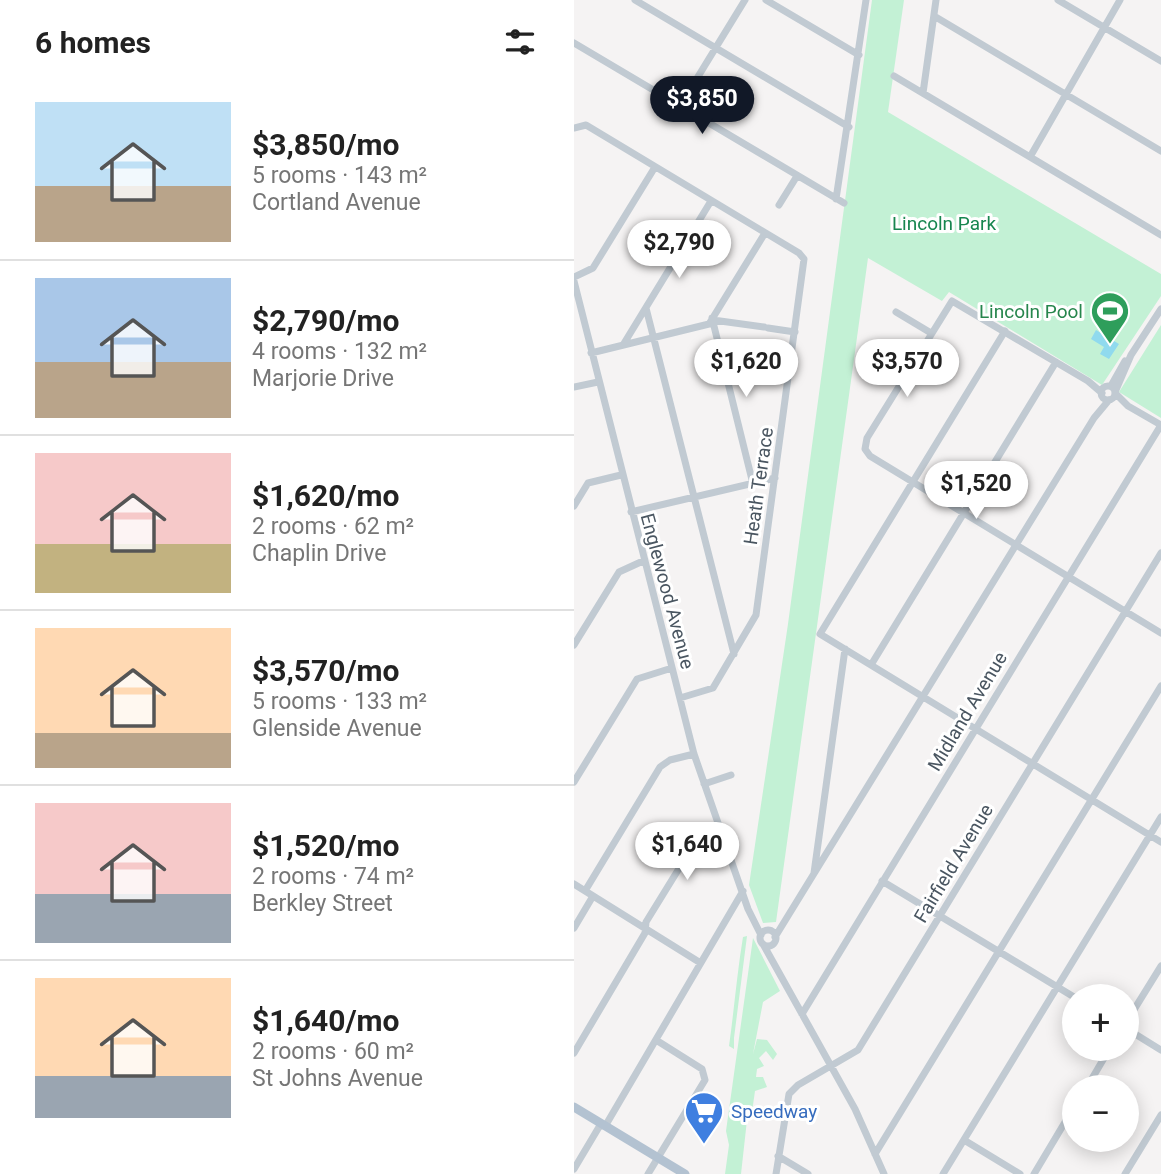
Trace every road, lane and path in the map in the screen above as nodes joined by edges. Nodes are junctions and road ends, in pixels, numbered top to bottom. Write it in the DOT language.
graph roads {
  1 [pos="635,0"];
  2 [pos="745,0"];
  3 [pos="766,0"];
  4 [pos="866,0"];
  5 [pos="936,0"];
  6 [pos="1058,0"];
  7 [pos="1120,0"];
  8 [pos="934,16"];
  9 [pos="1104,28"];
  10 [pos="574,43"];
  11 [pos="715,48"];
  12 [pos="859,55"];
  13 [pos="1161,61"];
  14 [pos="894,76"];
  15 [pos="923,93"];
  16 [pos="1067,95"];
  17 [pos="680,106"];
  18 [pos="849,127"];
  19 [pos="574,128"];
  20 [pos="1161,151"];
  21 [pos="1030,157"];
  22 [pos="655,167"];
  23 [pos="797,176"];
  24 [pos="711,201"];
  25 [pos="779,205"];
  26 [pos="765,233"];
  27 [pos="1161,235"];
  28 [pos="574,279"];
  29 [pos="646,308"];
  30 [pos="1161,309"];
  31 [pos="896,312"];
  32 [pos="712,319"];
  33 [pos="1004,331"];
  34 [pos="794,332"];
  35 [pos="931,333"];
  36 [pos="653,338"];
  37 [pos="623,345"];
  38 [pos="591,353"];
  39 [pos="1056,362"];
  40 [pos="598,382"];
  41 [pos="574,387"];
  42 [pos="1108,393"];
  43 [pos="1161,425"];
  44 [pos="621,475"];
  45 [pos="775,478"];
  46 [pos="912,482"];
  47 [pos="752,484"];
  48 [pos="693,498"];
  49 [pos="574,506"];
  50 [pos="631,512"];
  51 [pos="964,513"];
  52 [pos="1017,545"];
  53 [pos="1161,554"];
  54 [pos="643,561"];
  55 [pos="1068,576"];
  56 [pos="1126,611"];
  57 [pos="1161,633"];
  58 [pos="575,640"];
  59 [pos="845,649"];
  60 [pos="734,654"];
  61 [pos="871,665"];
  62 [pos="671,668"];
  63 [pos="1161,685"];
  64 [pos="924,697"];
  65 [pos="680,698"];
  66 [pos="975,728"];
  67 [pos="694,754"];
  68 [pos="1033,763"];
  69 [pos="731,775"];
  70 [pos="574,782"];
  71 [pos="704,784"];
  72 [pos="1092,799"];
  73 [pos="1161,817"];
  74 [pos="1150,835"];
  75 [pos="724,837"];
  76 [pos="1161,842"];
  77 [pos="814,877"];
  78 [pos="882,881"];
  79 [pos="574,884"];
  80 [pos="585,891"];
  81 [pos="743,891"];
  82 [pos="593,896"];
  83 [pos="940,915"];
  84 [pos="785,924"];
  85 [pos="574,928"];
  86 [pos="646,928"];
  87 [pos="765,932"];
  88 [pos="775,940"];
  89 [pos="763,944"];
  90 [pos="999,951"];
  91 [pos="773,960"];
  92 [pos="699,962"];
  93 [pos="1161,966"];
  94 [pos="1057,987"];
  95 [pos="1062,990"];
  96 [pos="1139,1002"];
  97 [pos="802,1014"];
  98 [pos="1139,1036"];
  99 [pos="656,1040"];
  100 [pos="1161,1050"];
  101 [pos="574,1053"];
  102 [pos="831,1065"];
  103 [pos="574,1107"];
  104 [pos="1161,1115"];
  105 [pos="603,1124"];
  106 [pos="1062,1127"];
  107 [pos="964,1140"];
  108 [pos="875,1153"];
  109 [pos="778,1156"];
  110 [pos="659,1158"];
  111 [pos="574,1168"];
  112 [pos="648,1174"];
  113 [pos="685,1174"];
  114 [pos="776,1174"];
  115 [pos="808,1174"];
  116 [pos="884,1174"];
  117 [pos="943,1174"];
  118 [pos="1020,1174"];
  119 [pos="1034,1174"];
  120 [pos="1125,1174"];
  1 -- 11 [label="street"];
  2 -- 11 [label="street"];
  3 -- 12 [label="street"];
  4 -- 12 [label="street"];
  5 -- 8 [label="street"];
  6 -- 9 [label="street"];
  7 -- 9 [label="street"];
  8 -- 15 [label="street"];
  8 -- 16 [label="street"];
  9 -- 13 [label="street"];
  9 -- 16 [label="street"];
  10 -- 17 [label="street"];
  11 -- 17 [label="street"];
  11 -- 18 [label="street"];
  12 -- 18 [label="street"];
  14 -- 15 [label="street"];
  15 -- 21 [label="street"];
  16 -- 20 [label="street"];
  16 -- 21 [label="street"];
  17 -- 23 [label="street"];
  18 -- 23 [label="street"];
  19 -- 22 [label="street, Heath Terrace"];
  21 -- 27 [label="street"];
  22 -- 24 [label="street, Heath Terrace"];
  22 -- 28 [label="street"];
  23 -- 25 [label="street"];
  24 -- 26 [label="street, Heath Terrace"];
  24 -- 29 [label="street"];
  26 -- 32 [label="street"];
  26 -- 34 [label="street, Heath Terrace"];
  28 -- 38 [label="street, Englewood Avenue"];
  29 -- 36 [label="street"];
  29 -- 37 [label="street"];
  30 -- 42 [label="street"];
  31 -- 35 [label="street"];
  32 -- 34 [label="street"];
  32 -- 36 [label="street"];
  32 -- 47 [label="street"];
  33 -- 35 [label="street"];
  33 -- 39 [label="street"];
  33 -- 46 [label="street"];
  34 -- 45 [label="street, Heath Terrace"];
  35 -- 46 [label="street"];
  36 -- 37 [label="street"];
  36 -- 48 [label="street"];
  37 -- 38 [label="street"];
  38 -- 40 [label="street, Englewood Avenue"];
  39 -- 42 [label="street"];
  39 -- 51 [label="street"];
  40 -- 41 [label="street"];
  40 -- 44 [label="street, Englewood Avenue"];
  42 -- 43 [label="street"];
  42 -- 52 [label="street"];
  43 -- 55 [label="street, Midland Avenue"];
  44 -- 49 [label="street"];
  44 -- 50 [label="street, Englewood Avenue"];
  45 -- 47 [label="street"];
  45 -- 60 [label="street, Heath Terrace"];
  46 -- 51 [label="street"];
  46 -- 59 [label="street"];
  47 -- 48 [label="street"];
  48 -- 50 [label="street"];
  48 -- 60 [label="street"];
  50 -- 54 [label="street, Englewood Avenue"];
  51 -- 52 [label="street"];
  51 -- 61 [label="street"];
  52 -- 55 [label="street"];
  52 -- 64 [label="street"];
  53 -- 56 [label="street, Fairfield Avenue"];
  54 -- 58 [label="street"];
  54 -- 62 [label="street, Englewood Avenue"];
  55 -- 56 [label="street"];
  55 -- 66 [label="street, Midland Avenue"];
  56 -- 57 [label="street"];
  56 -- 68 [label="street, Fairfield Avenue"];
  59 -- 61 [label="street"];
  59 -- 77 [label="street"];
  60 -- 65 [label="street, Heath Terrace"];
  61 -- 64 [label="street"];
  62 -- 65 [label="street, Englewood Avenue"];
  62 -- 70 [label="street"];
  63 -- 72 [label="street"];
  64 -- 66 [label="street"];
  64 -- 77 [label="street"];
  65 -- 67 [label="street, Englewood Avenue"];
  66 -- 68 [label="street"];
  66 -- 78 [label="street, Midland Avenue"];
  67 -- 71 [label="street, Englewood Avenue"];
  67 -- 80 [label="street"];
  68 -- 72 [label="street"];
  68 -- 83 [label="street, Fairfield Avenue"];
  69 -- 71 [label="street"];
  71 -- 75 [label="street, Englewood Avenue"];
  72 -- 74 [label="street"];
  72 -- 90 [label="street"];
  73 -- 74 [label="street"];
  74 -- 76 [label="street"];
  74 -- 94 [label="street"];
  75 -- 81 [label="street, Englewood Avenue"];
  75 -- 86 [label="street"];
  77 -- 84 [label="street"];
  78 -- 83 [label="street"];
  78 -- 97 [label="street, Midland Avenue"];
  79 -- 80 [label="street"];
  80 -- 82 [label="street"];
  81 -- 87 [label="street, Englewood Avenue"];
  81 -- 92 [label="street"];
  82 -- 85 [label="street"];
  82 -- 86 [label="street"];
  83 -- 90 [label="street"];
  83 -- 102 [label="street, Fairfield Avenue"];
  84 -- 87 [label="street"];
  84 -- 88 [label="street"];
  86 -- 92 [label="street"];
  86 -- 101 [label="street"];
  87 -- 88 [label="street, Englewood Avenue"];
  87 -- 89 [label="street, Englewood Avenue"];
  88 -- 89 [label="street"];
  88 -- 91 [label="street"];
  89 -- 91 [label="street, Englewood Avenue"];
  90 -- 94 [label="street"];
  90 -- 108 [label="street"];
  91 -- 97 [label="street, Englewood Avenue"];
  92 -- 99 [label="street"];
  93 -- 96 [label="street"];
  94 -- 95 [label="street"];
  94 -- 107 [label="street"];
  97 -- 102 [label="street, Englewood Avenue"];
  98 -- 100 [label="street"];
  99 -- 105 [label="street"];
  99 -- 110 [label="street"];
  102 -- 108 [label="street, Englewood Avenue"];
  102 -- 109 [label="street, Fairfield Avenue"];
  103 -- 105 [label="main road"];
  104 -- 120 [label="street"];
  105 -- 110 [label="main road"];
  105 -- 111 [label="street"];
  106 -- 119 [label="street"];
  107 -- 117 [label="street"];
  107 -- 118 [label="street"];
  108 -- 116 [label="street, Englewood Avenue"];
  109 -- 114 [label="street, Fairfield Avenue"];
  109 -- 115 [label="street"];
  110 -- 112 [label="street"];
  110 -- 113 [label="main road"];
}
